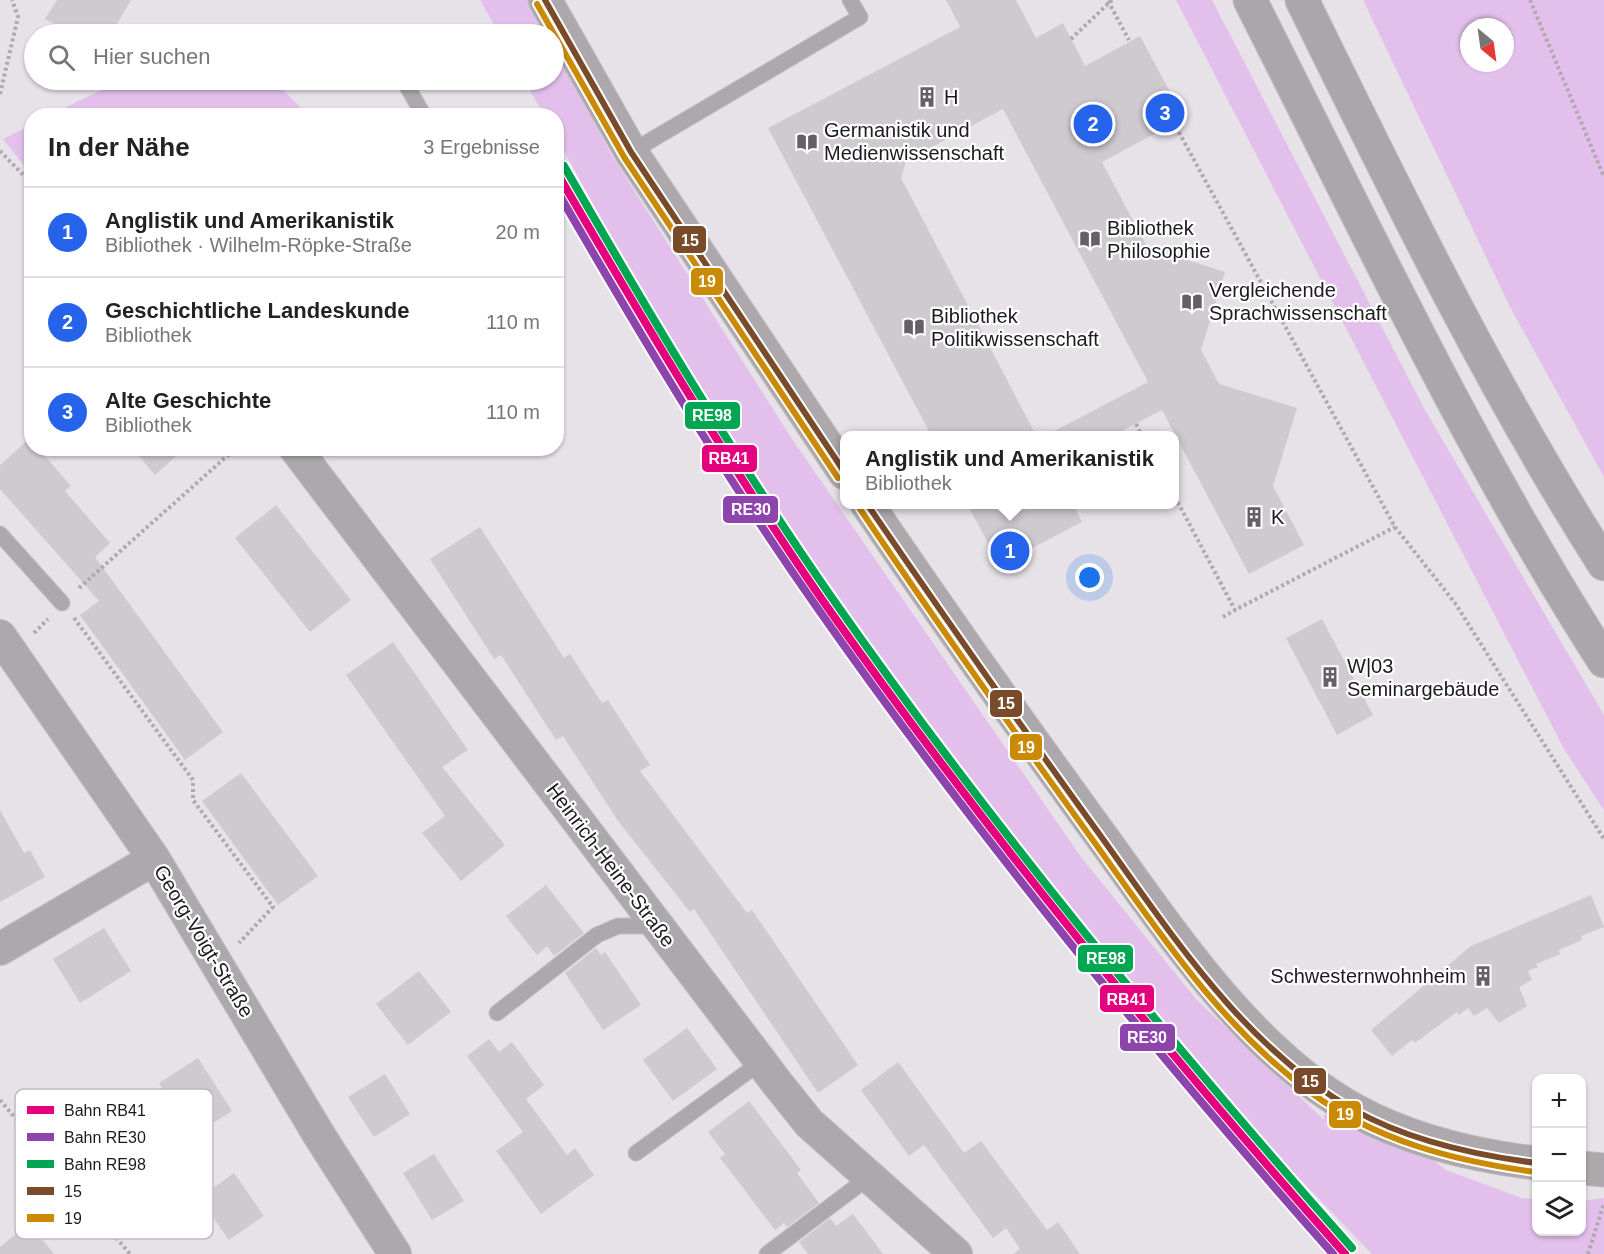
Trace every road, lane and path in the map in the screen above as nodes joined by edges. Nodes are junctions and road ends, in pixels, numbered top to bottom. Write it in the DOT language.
graph roads {
  1 [pos="12,0"];
  2 [pos="545,0"];
  3 [pos="850,0"];
  4 [pos="1251,0"];
  5 [pos="1302,0"];
  6 [pos="1530,0"];
  7 [pos="1109,1"];
  8 [pos="559,24"];
  9 [pos="564,34"];
  10 [pos="1071,39"];
  11 [pos="1129,40"];
  12 [pos="409,90"];
  13 [pos="0,94"];
  14 [pos="419,108"];
  15 [pos="1176,127"];
  16 [pos="0,151"];
  17 [pos="631,152"];
  18 [pos="24,176"];
  19 [pos="1604,177"];
  20 [pos="1136,424"];
  21 [pos="1140,431"];
  22 [pos="227,456"];
  23 [pos="301,456"];
  24 [pos="840,466"];
  25 [pos="1179,505"];
  26 [pos="870,509"];
  27 [pos="1395,527"];
  28 [pos="0,534"];
  29 [pos="1604,564"];
  30 [pos="63,603"];
  31 [pos="1235,610"];
  32 [pos="1223,617"];
  33 [pos="7,646"];
  34 [pos="1604,661"];
  35 [pos="1604,839"];
  36 [pos="154,859"];
  37 [pos="658,926"];
  38 [pos="0,949"];
  39 [pos="219,964"];
  40 [pos="497,1013"];
  41 [pos="761,1062"];
  42 [pos="0,1100"];
  43 [pos="15,1118"];
  44 [pos="636,1153"];
  45 [pos="1532,1162"];
  46 [pos="1586,1168"];
  47 [pos="1604,1170"];
  48 [pos="869,1177"];
  49 [pos="1604,1203"];
  50 [pos="117,1239"];
  51 [pos="130,1254"];
  52 [pos="394,1254"];
  53 [pos="767,1254"];
  54 [pos="956,1254"];
  55 [pos="1588,1254"];
  1 -- 13 [label="path"];
  2 -- 8 [label="main road"];
  3 -- 17 [label="lane"];
  4 -- 34 [label="highway"];
  5 -- 29 [label="highway"];
  6 -- 19 [label="path"];
  7 -- 10 [label="path"];
  7 -- 11 [label="path"];
  9 -- 17 [label="main road"];
  12 -- 14 [label="lane"];
  15 -- 27 [label="path"];
  16 -- 18 [label="path"];
  17 -- 24 [label="main road"];
  20 -- 21 [label="path"];
  22 -- 30 [label="path"];
  23 -- 37 [label="street, Heinrich-Heine-Straße"];
  25 -- 31 [label="path"];
  26 -- 45 [label="main road"];
  27 -- 31 [label="path"];
  27 -- 35 [label="path"];
  28 -- 30 [label="lane"];
  30 -- 33 [label="path"];
  30 -- 39 [label="path"];
  31 -- 32 [label="path"];
  33 -- 36 [label="street, Georg-Voigt-Straße"];
  36 -- 38 [label="street"];
  36 -- 39 [label="street, Georg-Voigt-Straße"];
  37 -- 40 [label="lane"];
  37 -- 41 [label="street, Heinrich-Heine-Straße"];
  39 -- 52 [label="street, Georg-Voigt-Straße"];
  41 -- 44 [label="lane"];
  41 -- 48 [label="street, Heinrich-Heine-Straße"];
  42 -- 43 [label="path"];
  46 -- 47 [label="main road"];
  48 -- 53 [label="lane"];
  48 -- 54 [label="street, Heinrich-Heine-Straße"];
  49 -- 55 [label="path"];
  50 -- 51 [label="path"];
}
